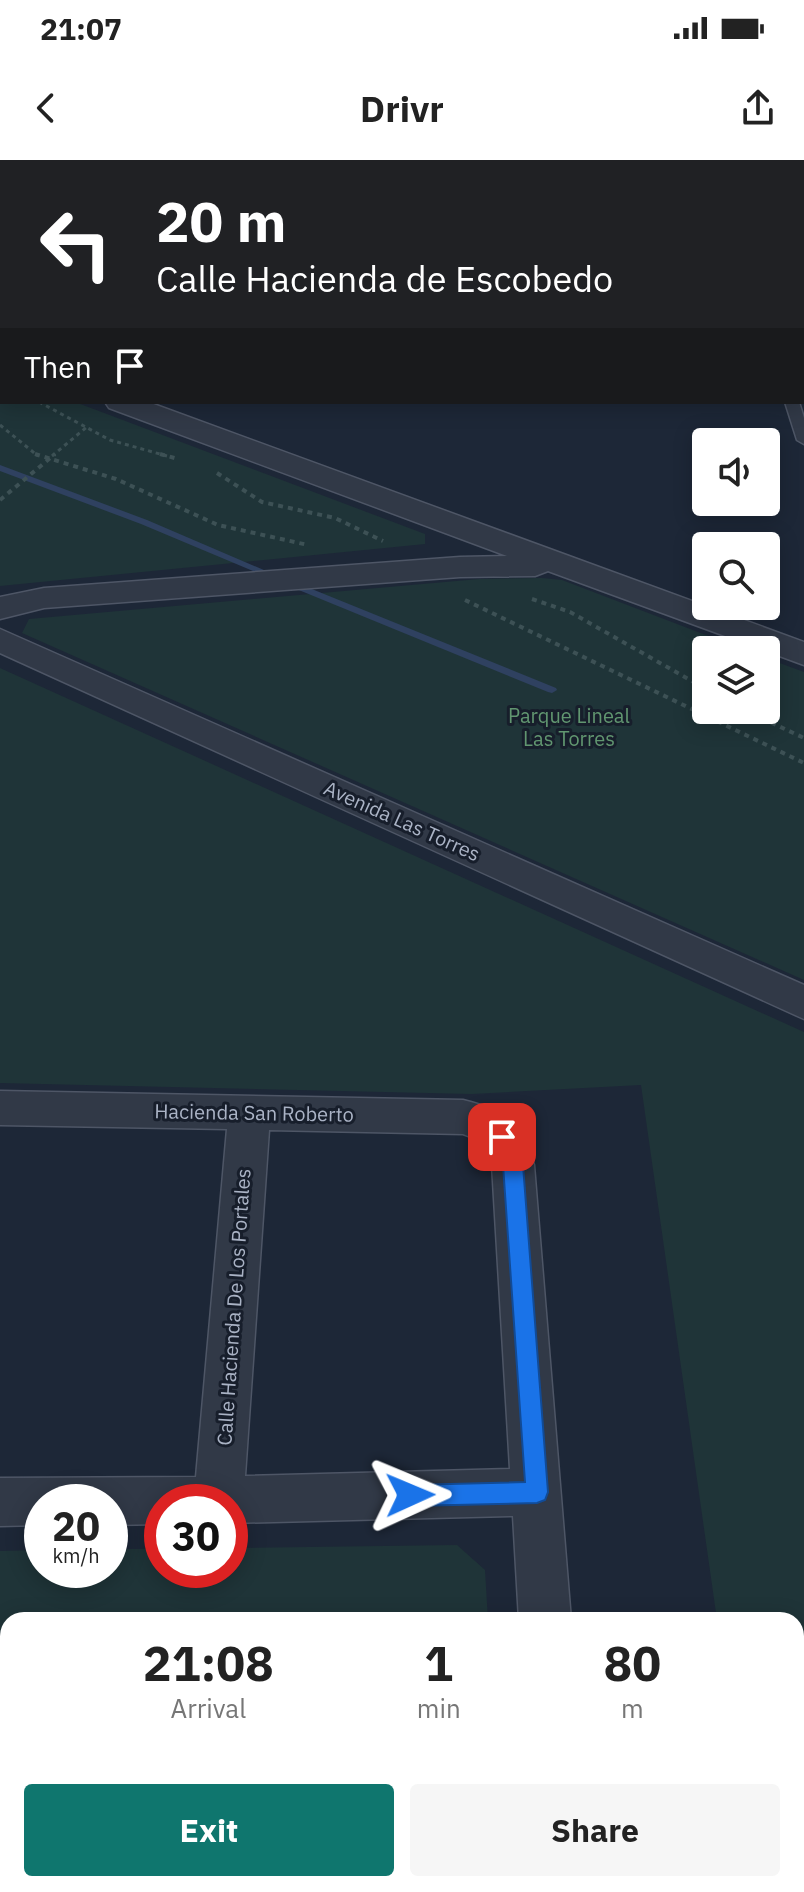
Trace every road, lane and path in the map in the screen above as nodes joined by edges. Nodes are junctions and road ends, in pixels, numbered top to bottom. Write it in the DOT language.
graph roads {
  1 [pos="43,404"];
  2 [pos="793,404"];
  3 [pos="107,411"];
  4 [pos="86,427"];
  5 [pos="804,440"];
  6 [pos="186,461"];
  7 [pos="208,468"];
  8 [pos="1,498"];
  9 [pos="485,538"];
  10 [pos="389,544"];
  11 [pos="460,567"];
  12 [pos="562,567"];
  13 [pos="525,597"];
  14 [pos="0,608"];
  15 [pos="0,640"];
  16 [pos="804,654"];
  17 [pos="692,681"];
  18 [pos="774,724"];
  19 [pos="804,738"];
  20 [pos="804,1003"];
  21 [pos="0,1108"];
  22 [pos="249,1113"];
  23 [pos="220,1484"];
  24 [pos="537,1492"];
  25 [pos="248,1499"];
  26 [pos="144,1501"];
  27 [pos="0,1502"];
  28 [pos="544,1612"];
  1 -- 4 [label="path"];
  2 -- 5 [label="lane"];
  3 -- 4 [label="path"];
  3 -- 9 [label="street"];
  4 -- 6 [label="path"];
  4 -- 8 [label="path"];
  7 -- 10 [label="path"];
  9 -- 11 [label="street"];
  9 -- 12 [label="street"];
  11 -- 12 [label="street"];
  11 -- 14 [label="street"];
  12 -- 16 [label="street"];
  13 -- 17 [label="path"];
  15 -- 20 [label="street, Avenida Las Torres"];
  18 -- 19 [label="path"];
  21 -- 22 [label="street, Hacienda San Roberto"];
  22 -- 23 [label="street, Calle Hacienda De Los Portales"];
  22 -- 24 [label="street, Hacienda San Roberto"];
  24 -- 25 [label="street"];
  24 -- 28 [label="street"];
  26 -- 27 [label="street"];
}
